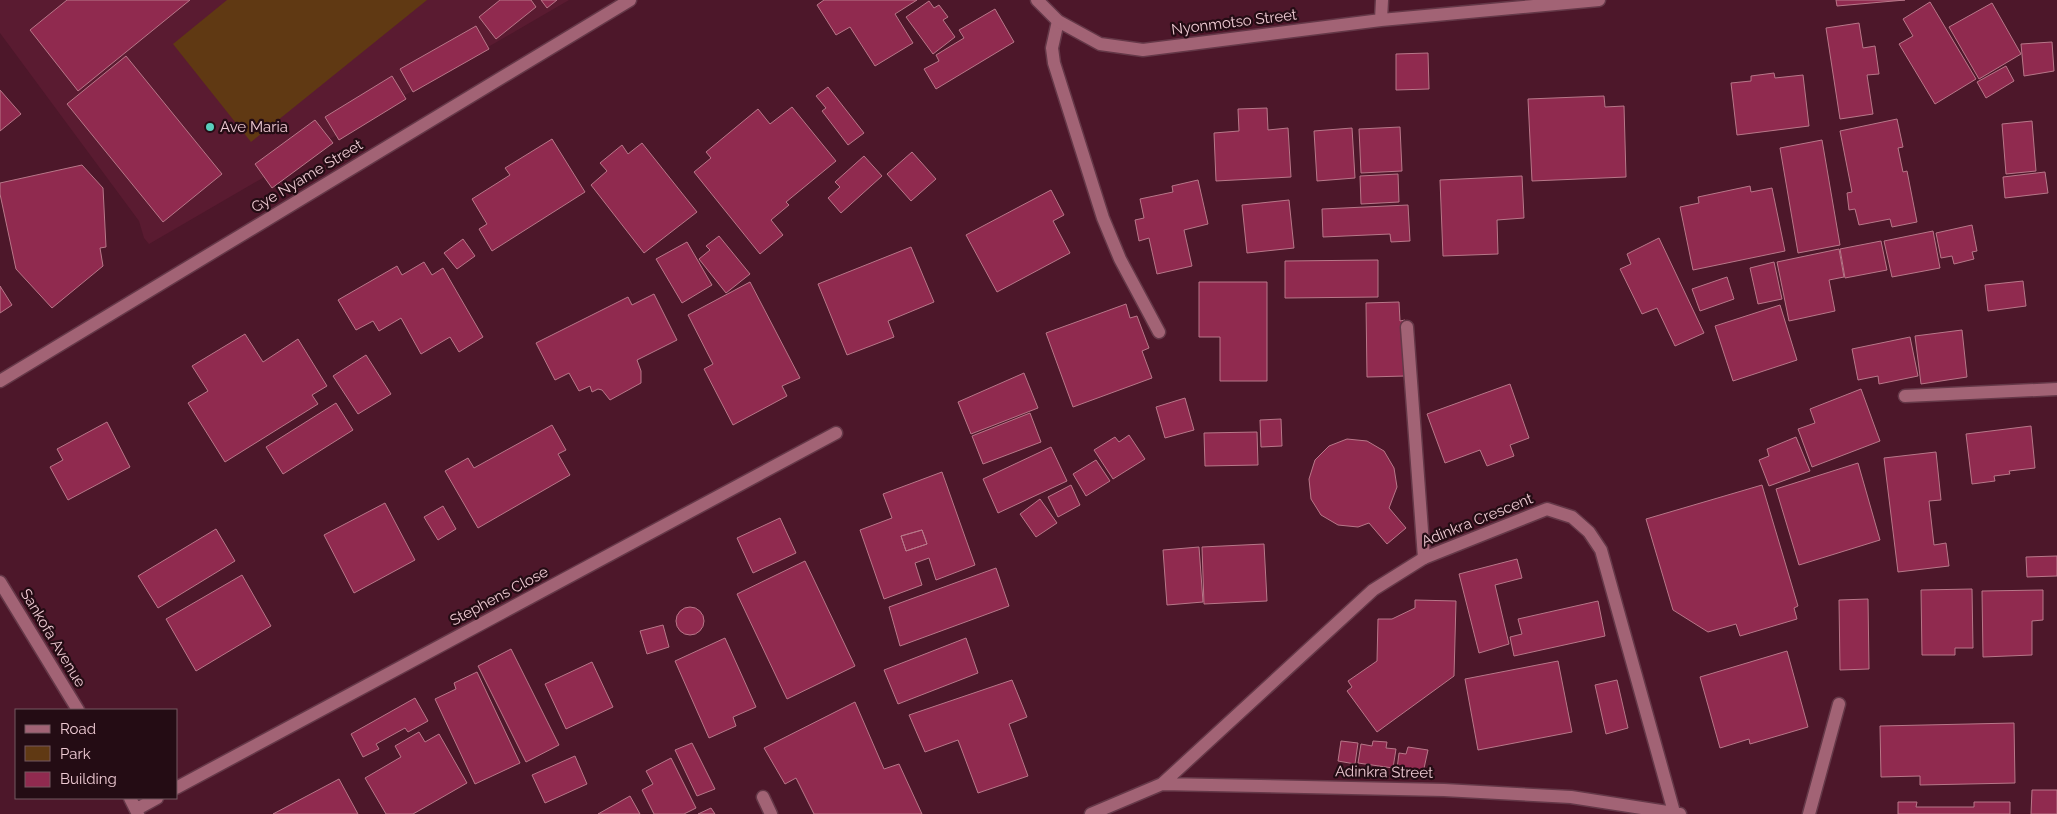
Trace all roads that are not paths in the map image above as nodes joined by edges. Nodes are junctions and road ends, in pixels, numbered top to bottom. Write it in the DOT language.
graph roads {
  1 [pos="630,0"];
  2 [pos="1037,0"];
  3 [pos="1382,0"];
  4 [pos="1599,0"];
  5 [pos="1381,20"];
  6 [pos="1058,21"];
  7 [pos="1407,327"];
  8 [pos="1159,332"];
  9 [pos="0,380"];
  10 [pos="2057,389"];
  11 [pos="1905,396"];
  12 [pos="836,433"];
  13 [pos="1424,558"];
  14 [pos="0,582"];
  15 [pos="1839,704"];
  16 [pos="77,709"];
  17 [pos="1162,784"];
  18 [pos="178,787"];
  19 [pos="763,797"];
  20 [pos="155,799"];
  21 [pos="135,807"];
  22 [pos="1677,813"];
  23 [pos="771,814"];
  24 [pos="1091,814"];
  25 [pos="1809,814"];
  1 -- 9 [label="street, Gye Nyame Street"];
  2 -- 6 [label="street, Nyonmotso Street"];
  3 -- 5 [label="street"];
  4 -- 5 [label="street, Nyonmotso Street"];
  5 -- 6 [label="street, Nyonmotso Street"];
  6 -- 8 [label="street"];
  7 -- 13 [label="street"];
  10 -- 11 [label="street"];
  12 -- 18 [label="street, Stephens Close"];
  13 -- 17 [label="street, Adinkra Crescent"];
  13 -- 22 [label="street, Adinkra Crescent"];
  14 -- 16 [label="street, Sankofa Avenue"];
  15 -- 25 [label="street"];
  17 -- 22 [label="street, Adinkra Street"];
  17 -- 24 [label="street, Adinkra Street"];
  19 -- 23 [label="street"];
  20 -- 21 [label="street"];
}
